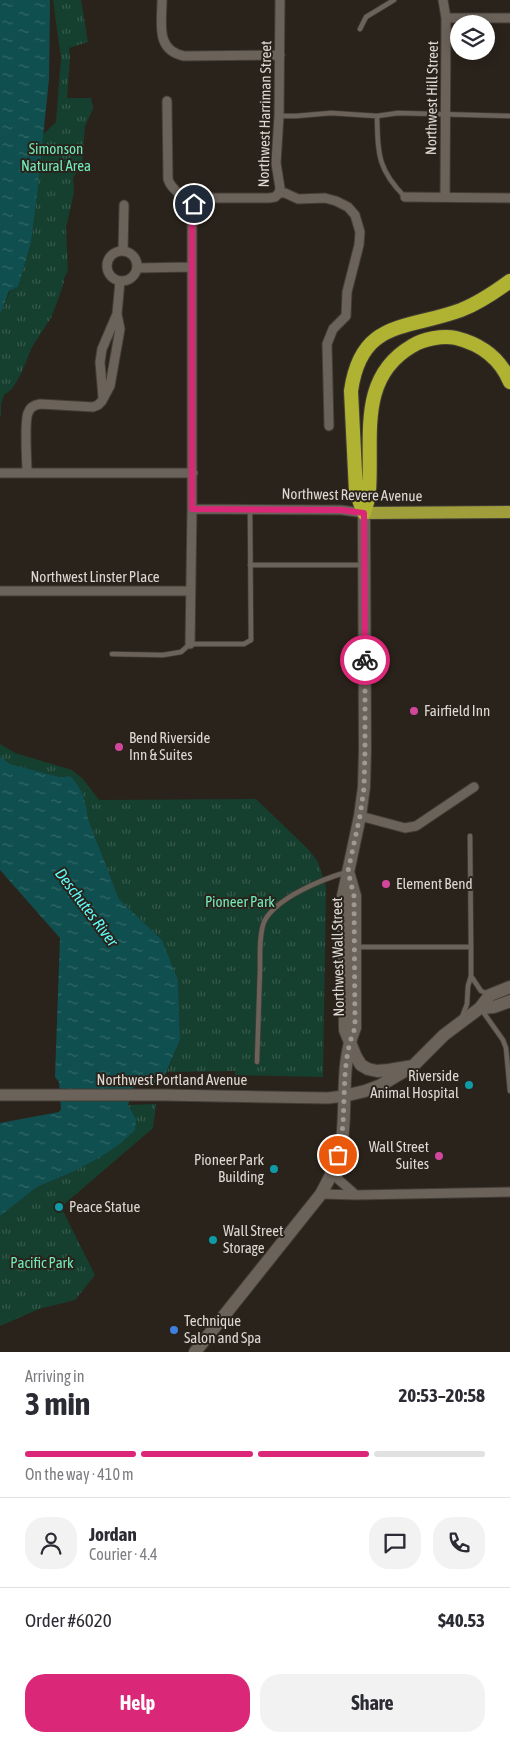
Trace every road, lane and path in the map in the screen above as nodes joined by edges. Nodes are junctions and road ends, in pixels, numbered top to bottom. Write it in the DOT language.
graph roads {
  1 [pos="162,0"];
  2 [pos="280,0"];
  3 [pos="394,0"];
  4 [pos="443,0"];
  5 [pos="446,18"];
  6 [pos="510,18"];
  7 [pos="360,29"];
  8 [pos="280,55"];
  9 [pos="167,101"];
  10 [pos="446,115"];
  11 [pos="279,116"];
  12 [pos="377,116"];
  13 [pos="510,116"];
  14 [pos="277,195"];
  15 [pos="404,197"];
  16 [pos="445,197"];
  17 [pos="510,198"];
  18 [pos="194,204"];
  19 [pos="124,205"];
  20 [pos="124,251"];
  21 [pos="192,267"];
  22 [pos="137,268"];
  23 [pos="120,281"];
  24 [pos="510,281"];
  25 [pos="117,314"];
  26 [pos="510,382"];
  27 [pos="104,399"];
  28 [pos="329,426"];
  29 [pos="0,473"];
  30 [pos="192,473"];
  31 [pos="27,474"];
  32 [pos="192,509"];
  33 [pos="250,509"];
  34 [pos="510,512"];
  35 [pos="364,513"];
  36 [pos="250,565"];
  37 [pos="365,565"];
  38 [pos="0,591"];
  39 [pos="190,592"];
  40 [pos="190,644"];
  41 [pos="112,654"];
  42 [pos="474,787"];
  43 [pos="360,816"];
  44 [pos="470,836"];
  45 [pos="348,871"];
  46 [pos="343,909"];
  47 [pos="354,947"];
  48 [pos="471,947"];
  49 [pos="471,976"];
  50 [pos="510,988"];
  51 [pos="490,995"];
  52 [pos="510,1001"];
  53 [pos="480,1008"];
  54 [pos="461,1021"];
  55 [pos="349,1042"];
  56 [pos="257,1062"];
  57 [pos="413,1066"];
  58 [pos="510,1091"];
  59 [pos="0,1095"];
  60 [pos="344,1096"];
  61 [pos="334,1172"];
  62 [pos="510,1192"];
  63 [pos="320,1194"];
  64 [pos="356,1195"];
  65 [pos="195,1352"];
  1 -- 8 [label="street"];
  2 -- 8 [label="street, Northwest Harriman Street"];
  3 -- 7 [label="lane"];
  4 -- 5 [label="street, Northwest Hill Street"];
  5 -- 6 [label="street"];
  5 -- 10 [label="street, Northwest Hill Street"];
  8 -- 11 [label="street, Northwest Harriman Street"];
  9 -- 18 [label="street"];
  10 -- 12 [label="lane"];
  10 -- 13 [label="lane"];
  10 -- 16 [label="street, Northwest Hill Street"];
  11 -- 12 [label="lane"];
  11 -- 14 [label="street, Northwest Harriman Street"];
  12 -- 15 [label="lane"];
  14 -- 18 [label="street"];
  14 -- 28 [label="street"];
  15 -- 16 [label="street"];
  16 -- 17 [label="street"];
  18 -- 21 [label="street"];
  19 -- 20 [label="street"];
  20 -- 22 [label="street"];
  20 -- 23 [label="street"];
  21 -- 22 [label="street"];
  21 -- 30 [label="street"];
  22 -- 23 [label="street"];
  23 -- 25 [label="street"];
  24 -- 35 [label="highway"];
  25 -- 27 [label="street"];
  25 -- 27 [label="street"];
  26 -- 35 [label="highway"];
  27 -- 31 [label="street"];
  29 -- 31 [label="street"];
  30 -- 31 [label="street"];
  30 -- 32 [label="street"];
  32 -- 33 [label="street, Northwest Revere Avenue"];
  32 -- 39 [label="street"];
  33 -- 35 [label="street, Northwest Revere Avenue"];
  33 -- 36 [label="lane"];
  34 -- 35 [label="main road, Northwest Revere Avenue"];
  35 -- 37 [label="main road, Northwest Wall Street"];
  36 -- 37 [label="lane"];
  36 -- 40 [label="lane"];
  37 -- 43 [label="main road, Northwest Wall Street"];
  38 -- 39 [label="street, Northwest Linster Place"];
  39 -- 40 [label="street"];
  40 -- 41 [label="lane"];
  42 -- 43 [label="street"];
  43 -- 45 [label="main road, Northwest Wall Street"];
  44 -- 48 [label="lane"];
  45 -- 46 [label="main road, Northwest Wall Street"];
  45 -- 47 [label="main road, Northwest Wall Street"];
  45 -- 56 [label="lane"];
  46 -- 47 [label="main road"];
  46 -- 55 [label="main road, Northwest Wall Street"];
  47 -- 48 [label="lane"];
  47 -- 55 [label="main road, Northwest Wall Street"];
  48 -- 49 [label="lane"];
  49 -- 51 [label="lane"];
  49 -- 54 [label="lane"];
  50 -- 51 [label="main road"];
  51 -- 53 [label="main road"];
  52 -- 53 [label="main road"];
  53 -- 54 [label="main road"];
  53 -- 58 [label="lane"];
  54 -- 57 [label="main road"];
  55 -- 57 [label="main road"];
  55 -- 60 [label="main road, Northwest Wall Street"];
  57 -- 60 [label="main road"];
  59 -- 60 [label="street, Northwest Portland Avenue"];
  60 -- 61 [label="main road, Northwest Wall Street"];
  61 -- 63 [label="main road, Northwest Wall Street"];
  61 -- 64 [label="street"];
  62 -- 64 [label="street"];
  63 -- 64 [label="street"];
  63 -- 65 [label="main road, Northwest Wall Street"];
}
